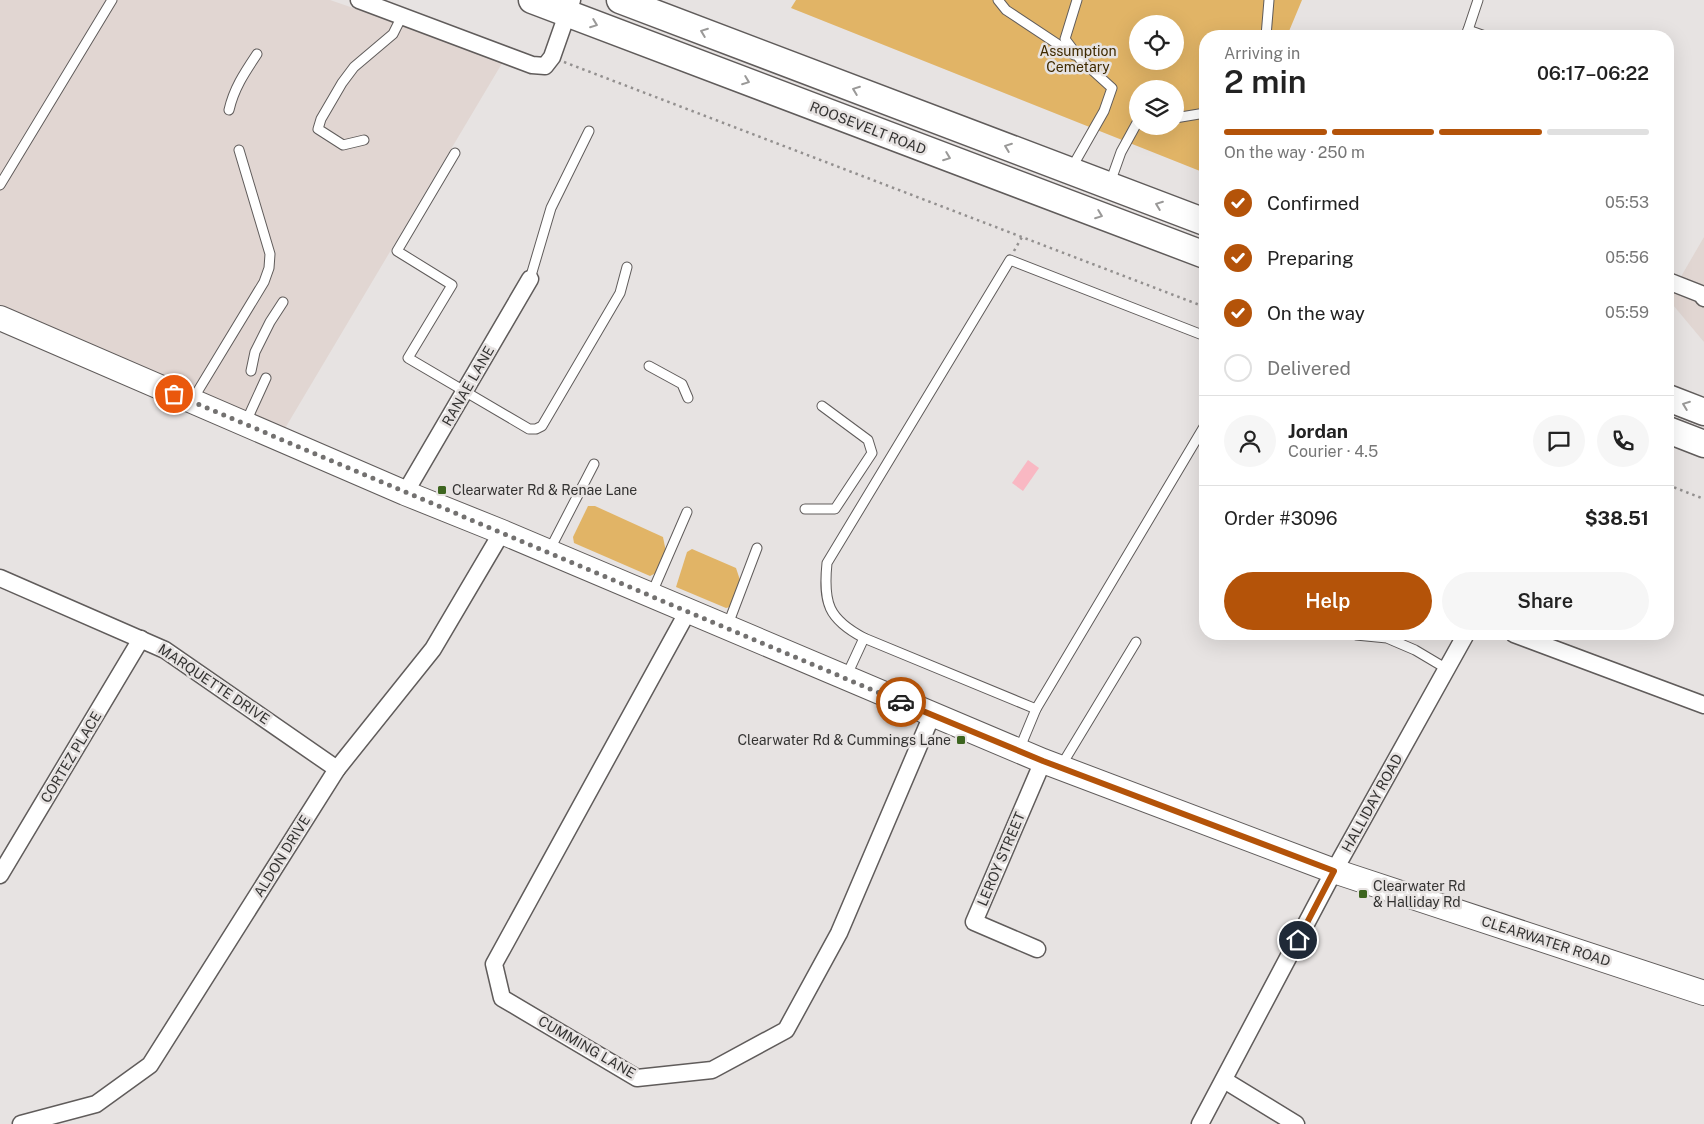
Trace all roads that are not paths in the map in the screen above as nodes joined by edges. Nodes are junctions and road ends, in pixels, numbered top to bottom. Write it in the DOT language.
graph roads {
  1 [pos="112,0"];
  2 [pos="359,0"];
  3 [pos="532,0"];
  4 [pos="620,0"];
  5 [pos="998,0"];
  6 [pos="1077,0"];
  7 [pos="1269,0"];
  8 [pos="1478,0"];
  9 [pos="570,7"];
  10 [pos="402,16"];
  11 [pos="1266,30"];
  12 [pos="1468,30"];
  13 [pos="257,54"];
  14 [pos="1080,59"];
  15 [pos="228,110"];
  16 [pos="1199,114"];
  17 [pos="1184,116"];
  18 [pos="589,132"];
  19 [pos="1130,135"];
  20 [pos="364,140"];
  21 [pos="239,150"];
  22 [pos="455,153"];
  23 [pos="1070,171"];
  24 [pos="0,185"];
  25 [pos="1109,186"];
  26 [pos="1199,220"];
  27 [pos="1199,253"];
  28 [pos="627,267"];
  29 [pos="530,279"];
  30 [pos="1674,283"];
  31 [pos="1703,294"];
  32 [pos="283,302"];
  33 [pos="0,318"];
  34 [pos="1199,334"];
  35 [pos="649,366"];
  36 [pos="251,371"];
  37 [pos="266,378"];
  38 [pos="464,391"];
  39 [pos="688,398"];
  40 [pos="1674,400"];
  41 [pos="192,402"];
  42 [pos="822,406"];
  43 [pos="1704,412"];
  44 [pos="245,424"];
  45 [pos="1674,432"];
  46 [pos="1199,435"];
  47 [pos="1704,444"];
  48 [pos="594,464"];
  49 [pos="405,493"];
  50 [pos="805,509"];
  51 [pos="687,512"];
  52 [pos="502,532"];
  53 [pos="756,548"];
  54 [pos="549,552"];
  55 [pos="0,578"];
  56 [pos="651,595"];
  57 [pos="688,611"];
  58 [pos="727,628"];
  59 [pos="864,638"];
  60 [pos="141,639"];
  61 [pos="1392,640"];
  62 [pos="1463,640"];
  63 [pos="1530,640"];
  64 [pos="1136,642"];
  65 [pos="1447,669"];
  66 [pos="846,678"];
  67 [pos="1704,705"];
  68 [pos="1036,709"];
  69 [pos="932,715"];
  70 [pos="1019,751"];
  71 [pos="1052,764"];
  72 [pos="337,768"];
  73 [pos="1334,871"];
  74 [pos="0,875"];
  75 [pos="1037,948"];
  76 [pos="1704,993"];
  77 [pos="1224,1080"];
  78 [pos="21,1124"];
  79 [pos="1200,1124"];
  80 [pos="1296,1124"];
  1 -- 24 [label="lane"];
  2 -- 10 [label="street"];
  3 -- 9 [label="main road, ROOSEVELT ROAD"];
  23 -- 4 [label="main road, one-way"];
  5 -- 14 [label="lane"];
  6 -- 14 [label="lane"];
  7 -- 11 [label="lane"];
  8 -- 12 [label="lane"];
  9 -- 10 [label="street"];
  9 -- 27 [label="main road, ROOSEVELT ROAD, one-way"];
  10 -- 20 [label="lane"];
  13 -- 15 [label="lane"];
  14 -- 23 [label="lane"];
  16 -- 17 [label="lane"];
  18 -- 29 [label="lane"];
  19 -- 25 [label="lane"];
  21 -- 41 [label="lane"];
  22 -- 38 [label="lane"];
  23 -- 25 [label="main road"];
  26 -- 25 [label="main road, one-way"];
  28 -- 38 [label="lane"];
  29 -- 38 [label="street, RANAE LANE"];
  30 -- 31 [label="street"];
  32 -- 36 [label="lane"];
  33 -- 41 [label="street, CLEARWATER ROAD"];
  34 -- 59 [label="lane"];
  35 -- 39 [label="lane"];
  37 -- 44 [label="lane"];
  38 -- 49 [label="street, RANAE LANE"];
  43 -- 40 [label="main road, one-way"];
  41 -- 44 [label="street, CLEARWATER ROAD"];
  42 -- 50 [label="lane"];
  44 -- 49 [label="street, CLEARWATER ROAD"];
  45 -- 47 [label="main road"];
  46 -- 68 [label="lane"];
  48 -- 54 [label="lane"];
  49 -- 52 [label="street, CLEARWATER ROAD"];
  51 -- 56 [label="lane"];
  52 -- 54 [label="street, CLEARWATER ROAD"];
  52 -- 72 [label="street, ALDON DRIVE"];
  53 -- 58 [label="lane"];
  54 -- 56 [label="street, CLEARWATER ROAD"];
  55 -- 60 [label="street, MARQUETTE DRIVE"];
  56 -- 57 [label="street, CLEARWATER ROAD"];
  57 -- 58 [label="street, CLEARWATER ROAD"];
  57 -- 69 [label="street, CUMMING LANE"];
  58 -- 66 [label="street, CLEARWATER ROAD"];
  59 -- 66 [label="lane"];
  59 -- 68 [label="lane"];
  60 -- 72 [label="street, MARQUETTE DRIVE"];
  60 -- 74 [label="street, CORTEZ PLACE"];
  61 -- 65 [label="lane"];
  62 -- 65 [label="street, HALLIDAY ROAD"];
  63 -- 67 [label="street"];
  64 -- 71 [label="lane"];
  65 -- 73 [label="street, HALLIDAY ROAD"];
  66 -- 69 [label="street, CLEARWATER ROAD"];
  68 -- 70 [label="lane"];
  69 -- 70 [label="street, CLEARWATER ROAD"];
  70 -- 71 [label="street, CLEARWATER ROAD"];
  71 -- 73 [label="street, CLEARWATER ROAD"];
  71 -- 75 [label="street, LEROY STREET"];
  72 -- 78 [label="street, ALDON DRIVE"];
  73 -- 76 [label="street, CLEARWATER ROAD"];
  73 -- 77 [label="street, HALLIDAY ROAD"];
  77 -- 79 [label="street, HALLIDAY ROAD"];
  77 -- 80 [label="street"];
}
